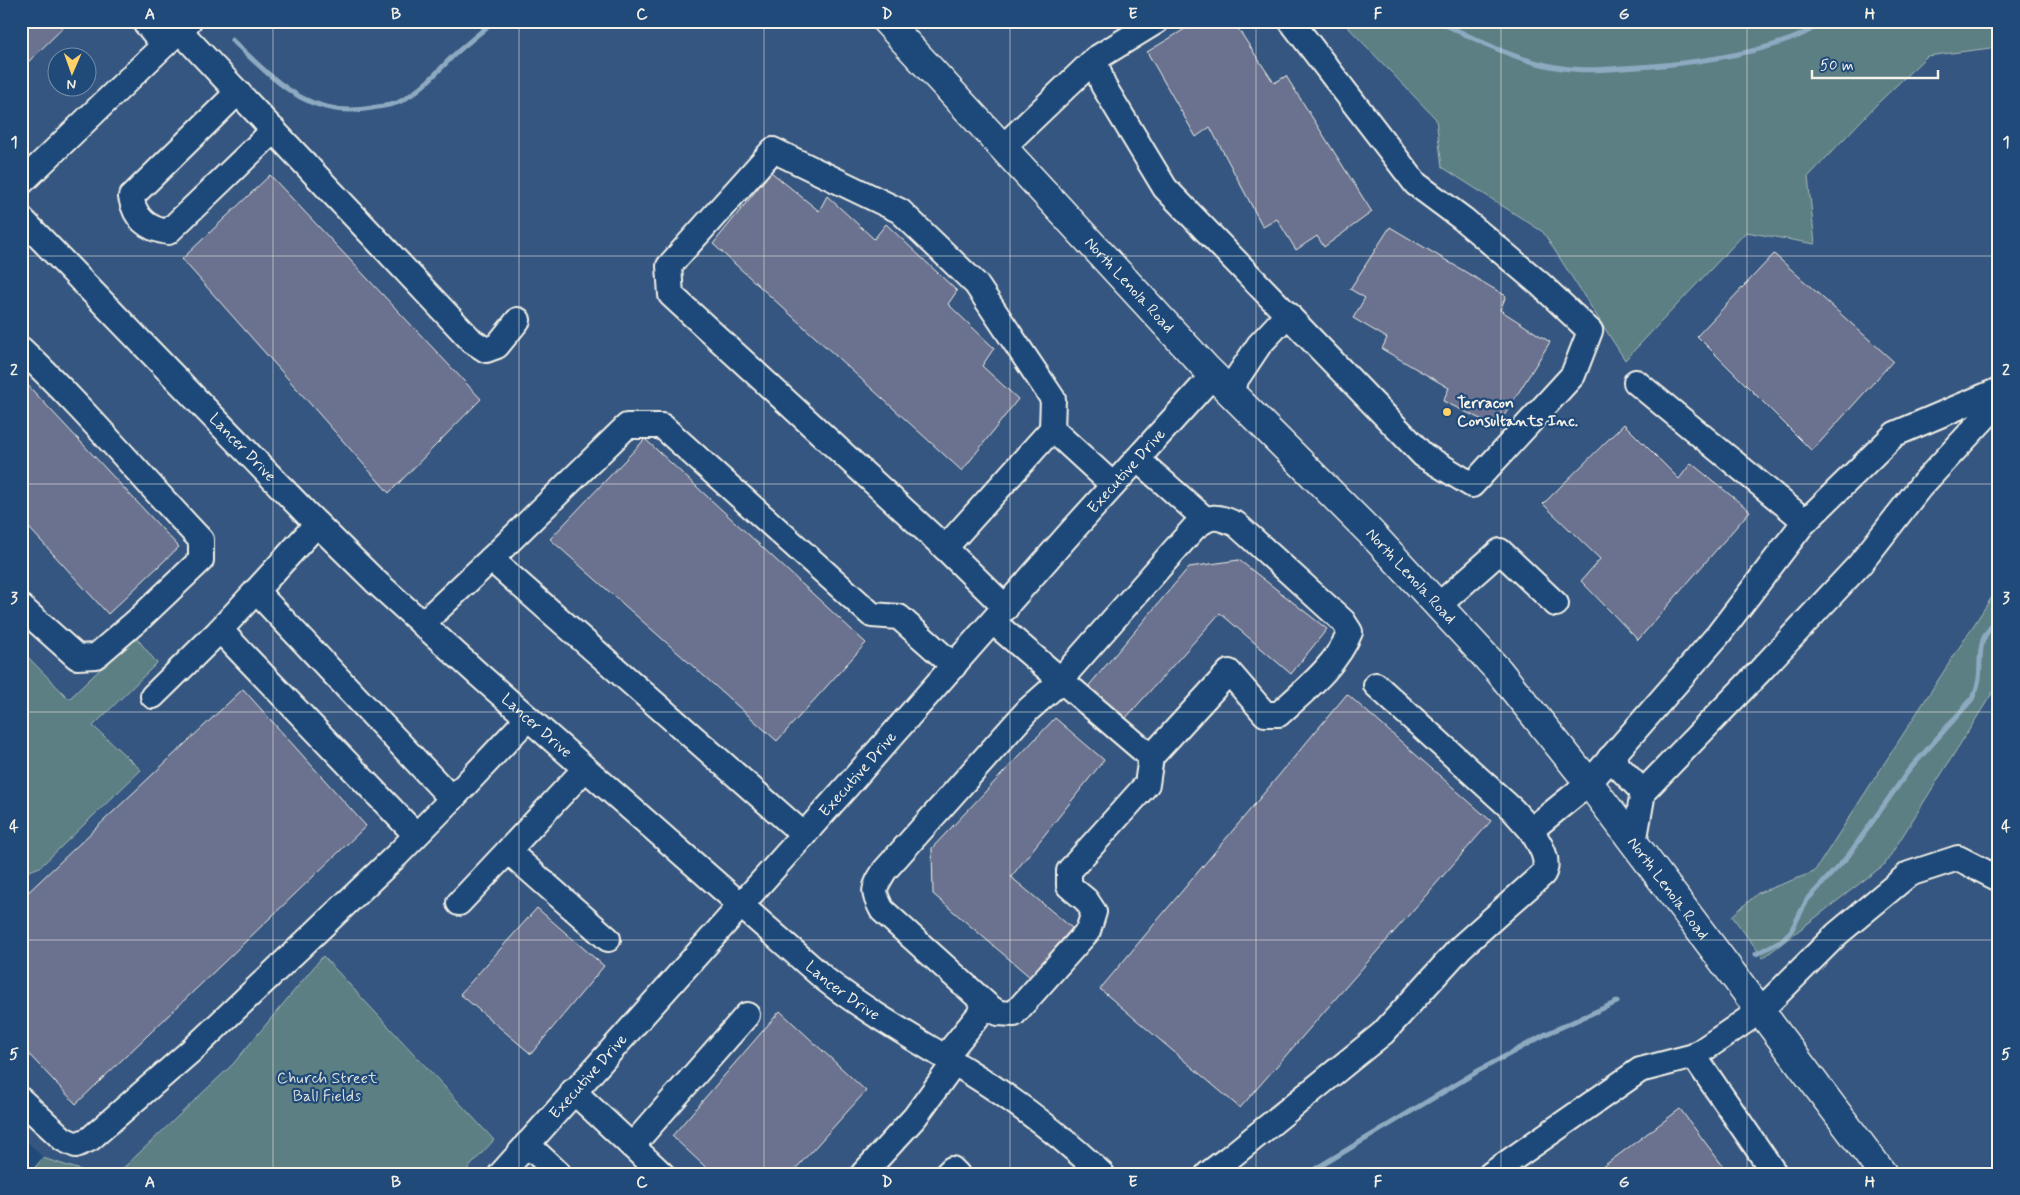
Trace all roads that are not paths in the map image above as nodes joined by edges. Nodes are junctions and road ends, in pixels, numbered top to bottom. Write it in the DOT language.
graph roads {
  1 [pos="144,21"];
  2 [pos="886,21"];
  3 [pos="1157,21"];
  4 [pos="1291,21"];
  5 [pos="177,32"];
  6 [pos="1095,59"];
  7 [pos="238,92"];
  8 [pos="274,130"];
  9 [pos="1002,148"];
  10 [pos="21,184"];
  11 [pos="21,218"];
  12 [pos="1288,314"];
  13 [pos="518,320"];
  14 [pos="21,349"];
  15 [pos="1221,382"];
  16 [pos="1636,382"];
  17 [pos="1999,390"];
  18 [pos="1999,402"];
  19 [pos="1052,429"];
  20 [pos="1137,459"];
  21 [pos="1114,485"];
  22 [pos="1205,519"];
  23 [pos="317,524"];
  24 [pos="1803,524"];
  25 [pos="945,548"];
  26 [pos="491,559"];
  27 [pos="256,591"];
  28 [pos="1556,604"];
  29 [pos="1439,605"];
  30 [pos="21,607"];
  31 [pos="999,615"];
  32 [pos="422,624"];
  33 [pos="220,630"];
  34 [pos="954,666"];
  35 [pos="1060,681"];
  36 [pos="1376,684"];
  37 [pos="153,696"];
  38 [pos="528,718"];
  39 [pos="1151,758"];
  40 [pos="1610,758"];
  41 [pos="585,769"];
  42 [pos="1589,783"];
  43 [pos="1643,792"];
  44 [pos="452,799"];
  45 [pos="1531,830"];
  46 [pos="416,835"];
  47 [pos="804,836"];
  48 [pos="1634,843"];
  49 [pos="508,851"];
  50 [pos="1999,879"];
  51 [pos="459,903"];
  52 [pos="741,906"];
  53 [pos="608,940"];
  54 [pos="986,1005"];
  55 [pos="1760,1011"];
  56 [pos="747,1015"];
  57 [pos="1694,1056"];
  58 [pos="949,1060"];
  59 [pos="573,1092"];
  60 [pos="21,1100"];
  61 [pos="526,1144"];
  62 [pos="632,1146"];
  63 [pos="500,1174"];
  64 [pos="560,1174"];
  65 [pos="662,1174"];
  66 [pos="863,1174"];
  67 [pos="947,1174"];
  68 [pos="956,1174"];
  69 [pos="1102,1174"];
  70 [pos="1208,1174"];
  71 [pos="1491,1174"];
  72 [pos="1774,1174"];
  73 [pos="1883,1174"];
  1 -- 5 [label="street"];
  2 -- 9 [label="main road, North Lenola Road"];
  3 -- 6 [label="street"];
  4 -- 12 [label="street"];
  5 -- 7 [label="street"];
  5 -- 10 [label="street"];
  6 -- 9 [label="street"];
  6 -- 12 [label="street"];
  7 -- 8 [label="street"];
  7 -- 8 [label="street"];
  8 -- 13 [label="street"];
  9 -- 15 [label="main road, North Lenola Road"];
  11 -- 23 [label="street, Lancer Drive"];
  12 -- 15 [label="street, Executive Drive"];
  14 -- 30 [label="street"];
  15 -- 20 [label="street, Executive Drive"];
  15 -- 29 [label="main road, North Lenola Road"];
  16 -- 24 [label="street"];
  17 -- 24 [label="street"];
  18 -- 43 [label="street"];
  19 -- 21 [label="street"];
  19 -- 25 [label="street"];
  19 -- 25 [label="street"];
  20 -- 21 [label="street, Executive Drive"];
  20 -- 22 [label="street"];
  21 -- 31 [label="street, Executive Drive"];
  22 -- 35 [label="street"];
  22 -- 39 [label="street"];
  23 -- 27 [label="street"];
  23 -- 32 [label="street, Lancer Drive"];
  24 -- 40 [label="street"];
  25 -- 31 [label="street"];
  26 -- 32 [label="street"];
  26 -- 34 [label="street"];
  26 -- 47 [label="street"];
  27 -- 33 [label="street"];
  27 -- 44 [label="street"];
  28 -- 29 [label="street"];
  29 -- 42 [label="main road, North Lenola Road"];
  31 -- 34 [label="street, Executive Drive"];
  31 -- 35 [label="street"];
  32 -- 38 [label="street, Lancer Drive"];
  33 -- 37 [label="street"];
  33 -- 46 [label="street"];
  34 -- 47 [label="street, Executive Drive"];
  35 -- 39 [label="street"];
  35 -- 54 [label="street"];
  36 -- 45 [label="street"];
  38 -- 41 [label="street, Lancer Drive"];
  38 -- 44 [label="street"];
  39 -- 54 [label="street"];
  40 -- 42 [label="street"];
  40 -- 43 [label="street"];
  41 -- 49 [label="street"];
  41 -- 52 [label="street, Lancer Drive"];
  42 -- 45 [label="street"];
  42 -- 48 [label="main road, North Lenola Road"];
  43 -- 48 [label="street"];
  44 -- 46 [label="street"];
  45 -- 70 [label="street"];
  46 -- 60 [label="street"];
  47 -- 52 [label="street, Executive Drive"];
  48 -- 55 [label="main road, North Lenola Road"];
  49 -- 51 [label="street"];
  49 -- 53 [label="street"];
  50 -- 55 [label="street"];
  52 -- 58 [label="street, Lancer Drive"];
  52 -- 59 [label="street, Executive Drive"];
  54 -- 58 [label="street"];
  55 -- 57 [label="street"];
  55 -- 73 [label="main road, North Lenola Road"];
  56 -- 62 [label="street"];
  57 -- 71 [label="street"];
  57 -- 72 [label="street"];
  58 -- 66 [label="street"];
  58 -- 69 [label="street, Lancer Drive"];
  59 -- 61 [label="street, Executive Drive"];
  59 -- 62 [label="street"];
  61 -- 63 [label="street, Executive Drive"];
  61 -- 64 [label="street"];
  62 -- 65 [label="street"];
  67 -- 68 [label="street"];
}
